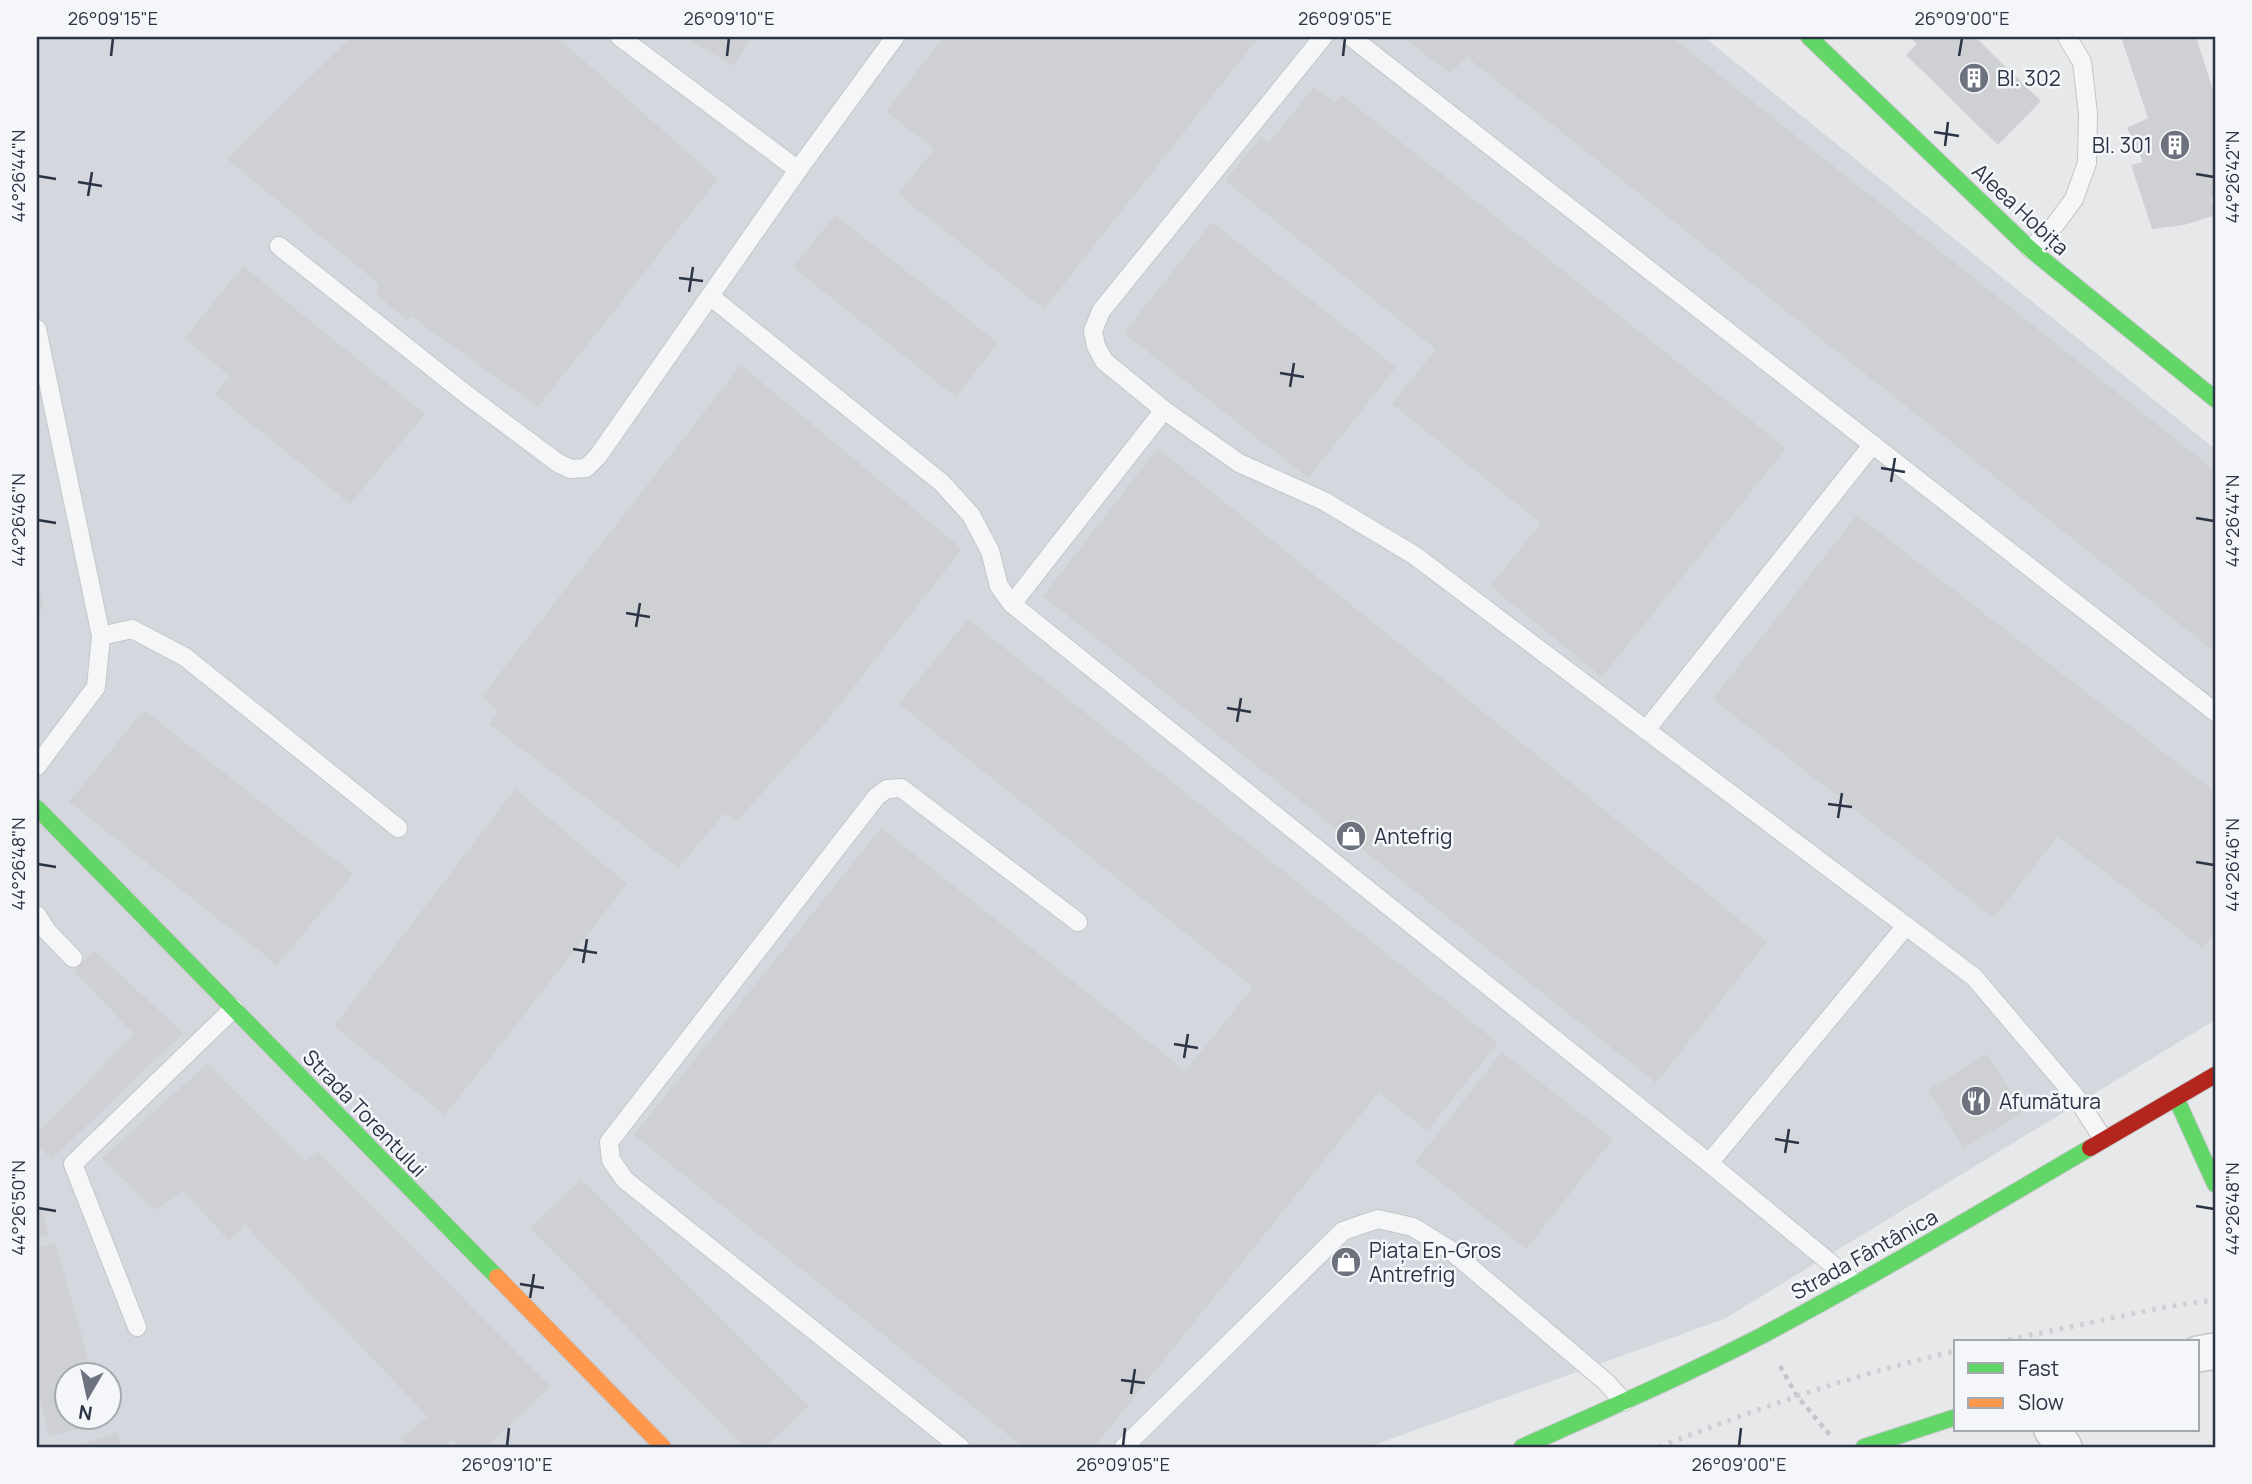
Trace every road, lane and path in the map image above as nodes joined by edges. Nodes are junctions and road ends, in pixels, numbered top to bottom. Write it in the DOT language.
graph roads {
  1 [pos="620,37"];
  2 [pos="895,37"];
  3 [pos="1324,37"];
  4 [pos="1351,37"];
  5 [pos="1809,37"];
  6 [pos="2067,37"];
  7 [pos="798,170"];
  8 [pos="279,246"];
  9 [pos="2030,249"];
  10 [pos="710,296"];
  11 [pos="37,329"];
  12 [pos="2215,399"];
  13 [pos="1164,410"];
  14 [pos="1873,444"];
  15 [pos="1012,604"];
  16 [pos="101,636"];
  17 [pos="2215,712"];
  18 [pos="1646,730"];
  19 [pos="37,766"];
  20 [pos="37,808"];
  21 [pos="398,828"];
  22 [pos="37,915"];
  23 [pos="1078,922"];
  24 [pos="1906,926"];
  25 [pos="74,958"];
  26 [pos="234,1008"];
  27 [pos="2215,1075"];
  28 [pos="2176,1098"];
  29 [pos="2103,1139"];
  30 [pos="1709,1163"];
  31 [pos="2215,1184"];
  32 [pos="1856,1283"];
  33 [pos="137,1327"];
  34 [pos="1762,1335"];
  35 [pos="1624,1402"];
  36 [pos="1954,1418"];
  37 [pos="2053,1432"];
  38 [pos="1831,1437"];
  39 [pos="663,1447"];
  40 [pos="960,1447"];
  41 [pos="1124,1447"];
  42 [pos="1522,1447"];
  43 [pos="1864,1447"];
  44 [pos="2064,1447"];
  1 -- 7 [label="lane"];
  2 -- 7 [label="lane"];
  3 -- 13 [label="lane"];
  4 -- 14 [label="lane"];
  5 -- 9 [label="street, Aleea Hobița"];
  6 -- 9 [label="lane"];
  7 -- 10 [label="lane"];
  8 -- 10 [label="lane"];
  9 -- 12 [label="street, Aleea Hobița"];
  10 -- 15 [label="lane"];
  11 -- 16 [label="lane"];
  13 -- 15 [label="lane"];
  13 -- 18 [label="lane"];
  14 -- 17 [label="lane"];
  14 -- 18 [label="lane"];
  15 -- 30 [label="lane"];
  16 -- 19 [label="lane"];
  16 -- 21 [label="lane"];
  18 -- 24 [label="lane"];
  20 -- 26 [label="street, Strada Torentului"];
  22 -- 25 [label="lane"];
  23 -- 40 [label="lane"];
  24 -- 29 [label="lane"];
  24 -- 30 [label="lane"];
  26 -- 33 [label="lane"];
  26 -- 39 [label="street, Strada Torentului"];
  27 -- 28 [label="street, Strada Fântânica"];
  28 -- 29 [label="street, Strada Fântânica"];
  28 -- 31 [label="street"];
  29 -- 32 [label="street, Strada Fântânica"];
  30 -- 32 [label="lane"];
  32 -- 34 [label="street, Strada Fântânica"];
  34 -- 35 [label="street, Strada Fântânica"];
  34 -- 38 [label="path"];
  35 -- 41 [label="lane"];
  35 -- 42 [label="street, Strada Fântânica"];
  36 -- 43 [label="street"];
  37 -- 44 [label="street"];
}
